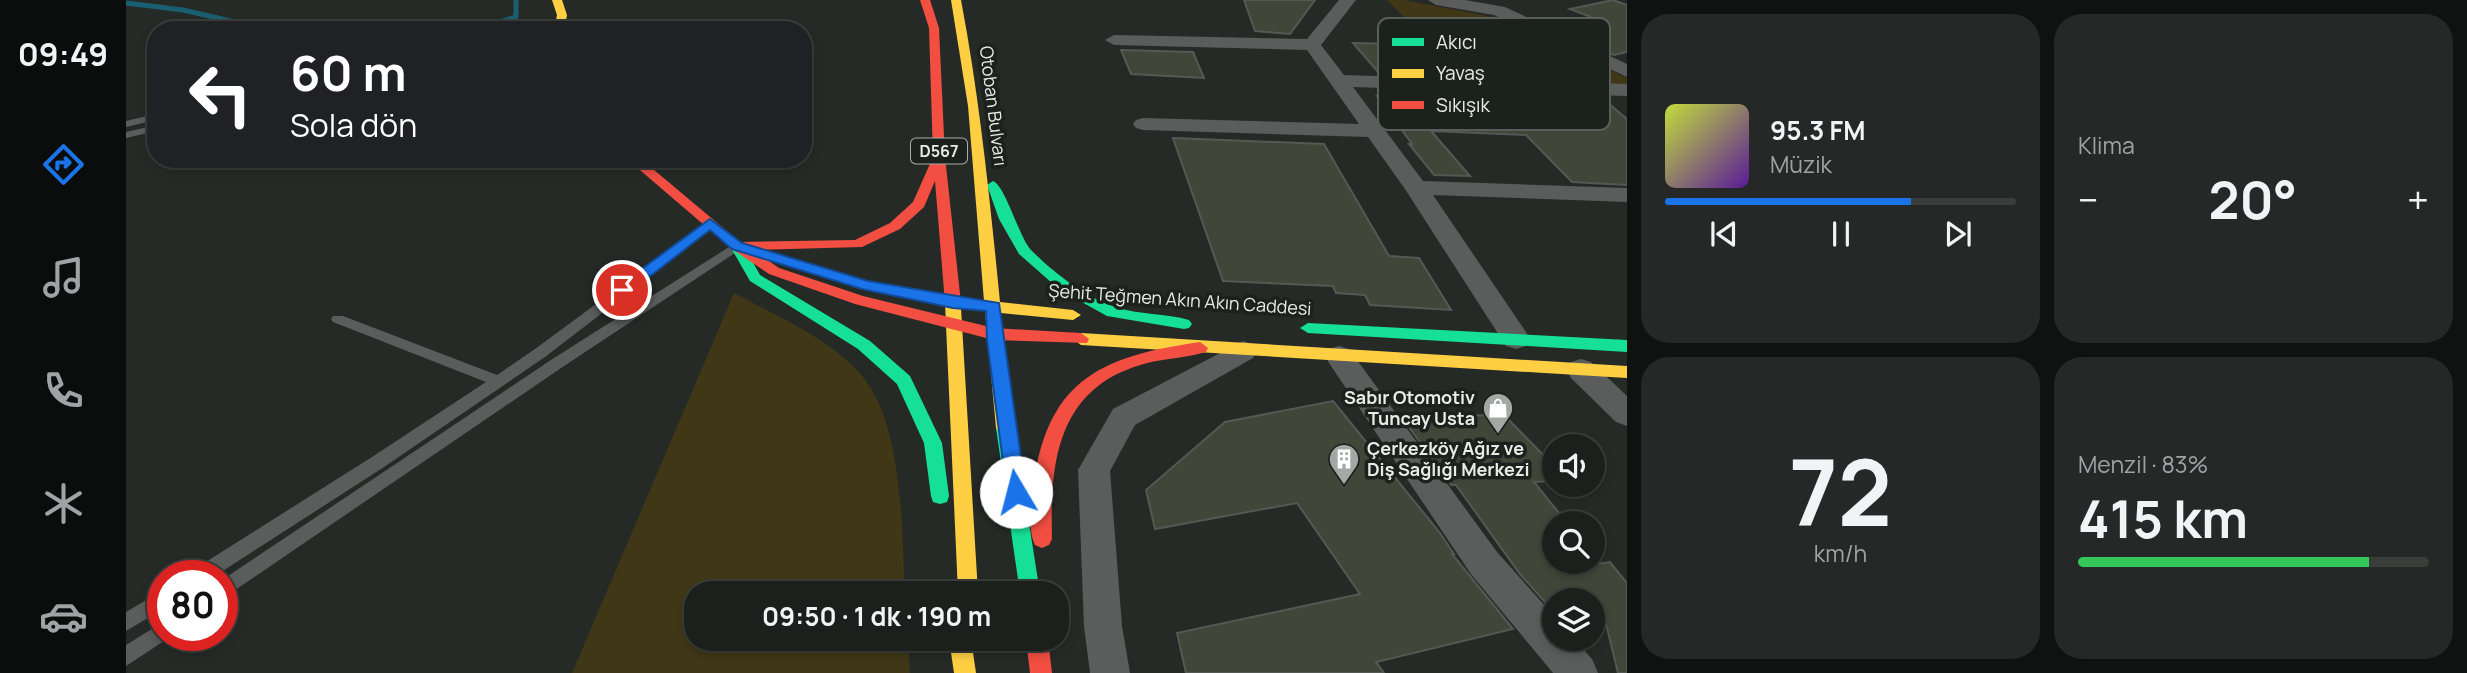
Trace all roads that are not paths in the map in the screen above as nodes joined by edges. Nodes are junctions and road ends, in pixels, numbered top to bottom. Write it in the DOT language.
graph roads {
  1 [pos="557,0"];
  2 [pos="925,0"];
  3 [pos="956,0"];
  4 [pos="1348,0"];
  5 [pos="1436,0"];
  6 [pos="1504,6"];
  7 [pos="1527,18"];
  8 [pos="561,21"];
  9 [pos="1114,40"];
  10 [pos="1312,45"];
  11 [pos="1610,62"];
  12 [pos="1627,71"];
  13 [pos="1340,81"];
  14 [pos="1378,82"];
  15 [pos="147,119"];
  16 [pos="126,124"];
  17 [pos="1143,124"];
  18 [pos="147,130"];
  19 [pos="1376,131"];
  20 [pos="126,135"];
  21 [pos="981,154"];
  22 [pos="939,157"];
  23 [pos="644,168"];
  24 [pos="1416,188"];
  25 [pos="1627,195"];
  26 [pos="710,224"];
  27 [pos="737,246"];
  28 [pos="891,291"];
  29 [pos="946,302"];
  30 [pos="993,307"];
  31 [pos="338,319"];
  32 [pos="953,324"];
  33 [pos="1293,327"];
  34 [pos="994,334"];
  35 [pos="1516,339"];
  36 [pos="1627,346"];
  37 [pos="1200,348"];
  38 [pos="1243,351"];
  39 [pos="1339,356"];
  40 [pos="1581,370"];
  41 [pos="1627,372"];
  42 [pos="498,381"];
  43 [pos="1627,415"];
  44 [pos="942,511"];
  45 [pos="224,560"];
  46 [pos="950,566"];
  47 [pos="238,580"];
  48 [pos="952,581"];
  49 [pos="967,581"];
  50 [pos="1028,581"];
  51 [pos="1042,581"];
  52 [pos="147,609"];
  53 [pos="126,622"];
  54 [pos="147,642"];
  55 [pos="962,651"];
  56 [pos="971,651"];
  57 [pos="1039,651"];
  58 [pos="1042,651"];
  59 [pos="126,656"];
  60 [pos="965,673"];
  61 [pos="972,673"];
  62 [pos="1042,673"];
  63 [pos="1110,673"];
  64 [pos="1578,673"];
  1 -- 8 [label="main road"];
  2 -- 22 [label="main road, D567"];
  3 -- 21 [label="main road, Otoban Bulvarı / D567"];
  4 -- 10 [label="street"];
  5 -- 6 [label="street"];
  6 -- 7 [label="street"];
  9 -- 10 [label="street"];
  10 -- 13 [label="street"];
  11 -- 12 [label="street"];
  13 -- 14 [label="street"];
  13 -- 19 [label="street"];
  15 -- 16 [label="lane"];
  17 -- 19 [label="street"];
  18 -- 20 [label="lane"];
  19 -- 24 [label="street"];
  21 -- 30 [label="main road, Otoban Bulvarı / D567"];
  21 -- 30 [label="main road, Şehit Teğmen Akın Akın Caddesi"];
  22 -- 27 [label="main road"];
  22 -- 29 [label="main road, D567"];
  23 -- 26 [label="main road"];
  24 -- 25 [label="street"];
  24 -- 35 [label="street"];
  26 -- 27 [label="main road"];
  26 -- 42 [label="lane"];
  27 -- 28 [label="main road"];
  27 -- 32 [label="main road"];
  27 -- 44 [label="main road"];
  27 -- 47 [label="lane"];
  29 -- 30 [label="main road, Şehit Teğmen Akın Akın Caddesi"];
  29 -- 32 [label="main road, D567"];
  30 -- 34 [label="main road, Otoban Bulvarı / D567"];
  31 -- 42 [label="lane"];
  32 -- 34 [label="main road"];
  32 -- 49 [label="main road, D567"];
  33 -- 35 [label="main road, Şehit Teğmen Akın Akın Caddesi"];
  34 -- 37 [label="main road"];
  34 -- 50 [label="main road, Otoban Bulvarı / D567"];
  35 -- 36 [label="main road, Şehit Teğmen Akın Akın Caddesi"];
  37 -- 38 [label="main road"];
  37 -- 51 [label="main road"];
  38 -- 39 [label="main road"];
  38 -- 63 [label="street"];
  39 -- 40 [label="main road"];
  39 -- 64 [label="street"];
  40 -- 41 [label="main road"];
  40 -- 43 [label="street"];
  42 -- 45 [label="lane"];
  46 -- 48 [label="main road"];
  52 -- 53 [label="lane"];
  54 -- 59 [label="lane"];
  55 -- 60 [label="main road"];
  56 -- 61 [label="main road"];
  57 -- 62 [label="main road"];
  58 -- 62 [label="main road"];
}
